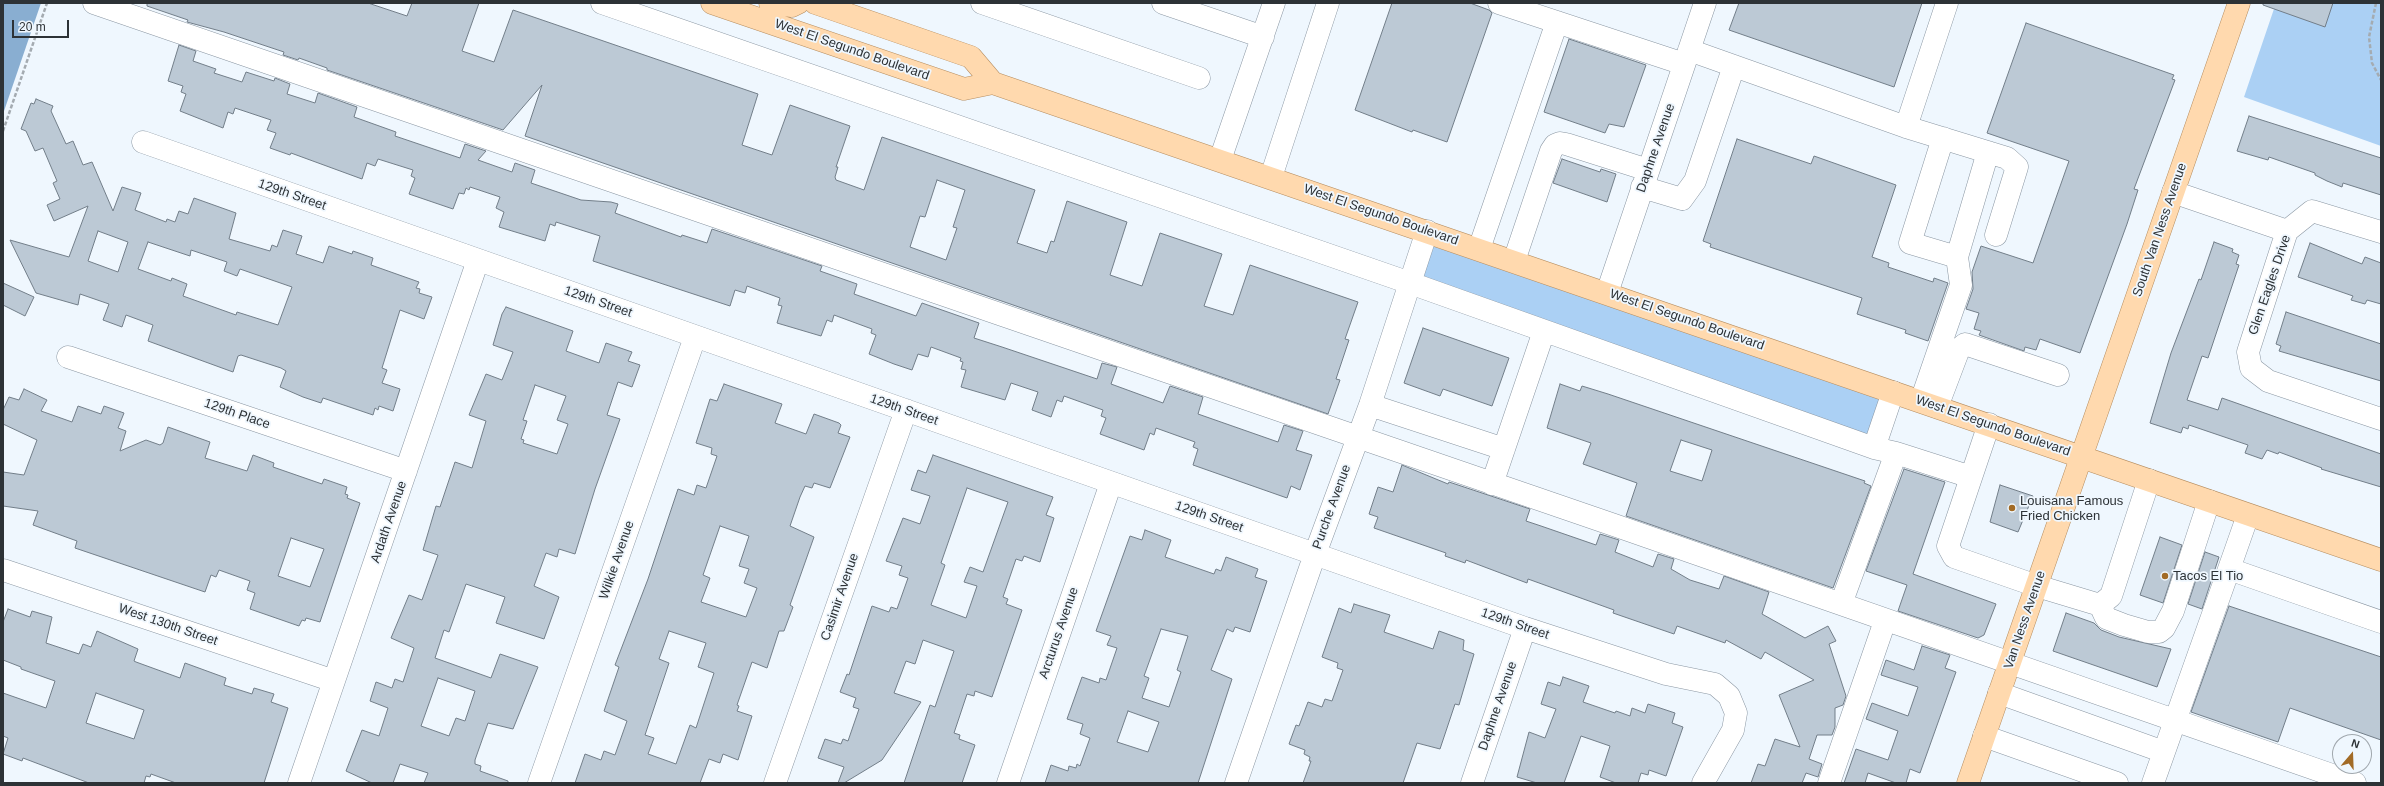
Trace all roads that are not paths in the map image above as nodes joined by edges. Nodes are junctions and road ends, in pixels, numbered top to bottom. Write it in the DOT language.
graph roads {
  1 [pos="94,3"];
  2 [pos="602,3"];
  3 [pos="712,3"];
  4 [pos="770,3"];
  5 [pos="798,3"];
  6 [pos="815,3"];
  7 [pos="982,3"];
  8 [pos="1163,3"];
  9 [pos="1274,3"];
  10 [pos="1328,3"];
  11 [pos="1499,3"];
  12 [pos="1705,3"];
  13 [pos="1947,3"];
  14 [pos="2238,3"];
  15 [pos="1557,22"];
  16 [pos="1263,38"];
  17 [pos="1687,57"];
  18 [pos="1734,66"];
  19 [pos="1199,78"];
  20 [pos="992,83"];
  21 [pos="1906,127"];
  22 [pos="1943,138"];
  23 [pos="143,142"];
  24 [pos="1988,152"];
  25 [pos="1220,160"];
  26 [pos="1271,177"];
  27 [pos="1645,179"];
  28 [pos="2173,192"];
  29 [pos="1427,231"];
  30 [pos="2287,231"];
  31 [pos="2381,232"];
  32 [pos="1996,235"];
  33 [pos="1479,249"];
  34 [pos="1957,257"];
  35 [pos="478,260"];
  36 [pos="1514,261"];
  37 [pos="1410,284"];
  38 [pos="1607,292"];
  39 [pos="1544,331"];
  40 [pos="695,337"];
  41 [pos="68,357"];
  42 [pos="2058,375"];
  43 [pos="1893,392"];
  44 [pos="1929,404"];
  45 [pos="1370,405"];
  46 [pos="906,410"];
  47 [pos="2381,419"];
  48 [pos="1989,424"];
  49 [pos="1358,437"];
  50 [pos="1874,448"];
  51 [pos="1504,449"];
  52 [pos="1896,453"];
  53 [pos="2081,457"];
  54 [pos="406,472"];
  55 [pos="1971,477"];
  56 [pos="2149,480"];
  57 [pos="1111,483"];
  58 [pos="1492,484"];
  59 [pos="2210,501"];
  60 [pos="2248,515"];
  61 [pos="1315,554"];
  62 [pos="2381,560"];
  63 [pos="2229,569"];
  64 [pos="3,570"];
  65 [pos="2037,586"];
  66 [pos="1841,604"];
  67 [pos="2100,605"];
  68 [pos="1885,620"];
  69 [pos="2381,622"];
  70 [pos="1525,628"];
  71 [pos="2010,663"];
  72 [pos="334,681"];
  73 [pos="1999,694"];
  74 [pos="2174,721"];
  75 [pos="1984,736"];
  76 [pos="2164,752"];
  77 [pos="1971,782"];
  78 [pos="299,783"];
  79 [pos="539,783"];
  80 [pos="775,783"];
  81 [pos="1008,783"];
  82 [pos="1236,783"];
  83 [pos="1472,783"];
  84 [pos="1704,783"];
  85 [pos="1829,783"];
  86 [pos="2117,783"];
  87 [pos="2153,783"];
  88 [pos="2355,783"];
  1 -- 49 [label="street"];
  2 -- 37 [label="street"];
  3 -- 20 [label="main road, West El Segundo Boulevard"];
  4 -- 5 [label="main road"];
  6 -- 20 [label="main road"];
  7 -- 19 [label="street"];
  8 -- 16 [label="street"];
  9 -- 16 [label="street"];
  10 -- 26 [label="street"];
  11 -- 15 [label="street"];
  12 -- 17 [label="street, Daphne Avenue"];
  13 -- 21 [label="street"];
  14 -- 28 [label="main road, South Van Ness Avenue"];
  15 -- 17 [label="street"];
  15 -- 33 [label="street"];
  16 -- 25 [label="street"];
  17 -- 18 [label="street"];
  17 -- 27 [label="street, Daphne Avenue"];
  18 -- 21 [label="street"];
  18 -- 27 [label="street"];
  20 -- 25 [label="main road, West El Segundo Boulevard"];
  21 -- 22 [label="street"];
  22 -- 24 [label="street"];
  22 -- 34 [label="street"];
  23 -- 35 [label="street, 129th Street"];
  24 -- 32 [label="street"];
  24 -- 34 [label="street"];
  25 -- 26 [label="main road, West El Segundo Boulevard"];
  26 -- 29 [label="main road, West El Segundo Boulevard"];
  27 -- 36 [label="street"];
  27 -- 38 [label="street, Daphne Avenue"];
  28 -- 30 [label="street"];
  28 -- 53 [label="main road, South Van Ness Avenue"];
  29 -- 33 [label="main road, West El Segundo Boulevard"];
  29 -- 37 [label="street, Purche Avenue"];
  30 -- 31 [label="street, Glen Eagles Drive"];
  30 -- 47 [label="street, Glen Eagles Drive"];
  33 -- 36 [label="main road, West El Segundo Boulevard"];
  34 -- 44 [label="street"];
  35 -- 40 [label="street, 129th Street"];
  35 -- 54 [label="street, Ardath Avenue"];
  36 -- 38 [label="main road, West El Segundo Boulevard"];
  37 -- 39 [label="street"];
  37 -- 45 [label="street, Purche Avenue"];
  38 -- 43 [label="main road, West El Segundo Boulevard"];
  39 -- 50 [label="street"];
  39 -- 51 [label="street"];
  40 -- 46 [label="street, 129th Street"];
  40 -- 79 [label="street, Wilkie Avenue"];
  41 -- 54 [label="street, 129th Place"];
  42 -- 44 [label="street"];
  43 -- 44 [label="main road, West El Segundo Boulevard"];
  43 -- 50 [label="street"];
  44 -- 48 [label="main road, West El Segundo Boulevard"];
  45 -- 49 [label="street, Purche Avenue"];
  45 -- 51 [label="street"];
  46 -- 57 [label="street, 129th Street"];
  46 -- 80 [label="street, Casimir Avenue"];
  48 -- 53 [label="main road, West El Segundo Boulevard"];
  48 -- 55 [label="street"];
  49 -- 58 [label="street"];
  49 -- 61 [label="street, Purche Avenue"];
  50 -- 52 [label="street"];
  51 -- 58 [label="street"];
  52 -- 55 [label="street"];
  52 -- 66 [label="street"];
  53 -- 56 [label="main road, West El Segundo Boulevard"];
  53 -- 65 [label="main road, Van Ness Avenue"];
  54 -- 72 [label="street, Ardath Avenue"];
  55 -- 65 [label="street"];
  56 -- 59 [label="main road, West El Segundo Boulevard"];
  56 -- 67 [label="street"];
  57 -- 61 [label="street, 129th Street"];
  57 -- 81 [label="street, Arcturus Avenue"];
  58 -- 66 [label="street"];
  59 -- 60 [label="main road, West El Segundo Boulevard"];
  59 -- 67 [label="street"];
  60 -- 62 [label="main road, West El Segundo Boulevard"];
  60 -- 63 [label="street"];
  61 -- 70 [label="street, 129th Street"];
  61 -- 82 [label="street, Purche Avenue"];
  63 -- 69 [label="street"];
  63 -- 74 [label="street"];
  64 -- 72 [label="street, West 130th Street"];
  65 -- 67 [label="street"];
  65 -- 71 [label="main road, Van Ness Avenue"];
  66 -- 68 [label="street"];
  68 -- 71 [label="street"];
  68 -- 85 [label="street"];
  70 -- 83 [label="street, Daphne Avenue"];
  70 -- 84 [label="street, 129th Street"];
  71 -- 73 [label="main road, Van Ness Avenue"];
  71 -- 74 [label="street"];
  72 -- 78 [label="street, Ardath Avenue"];
  73 -- 75 [label="main road, Van Ness Avenue"];
  73 -- 76 [label="street"];
  74 -- 76 [label="street"];
  74 -- 88 [label="street"];
  75 -- 77 [label="main road, Van Ness Avenue"];
  75 -- 86 [label="street"];
  76 -- 87 [label="street"];
}
